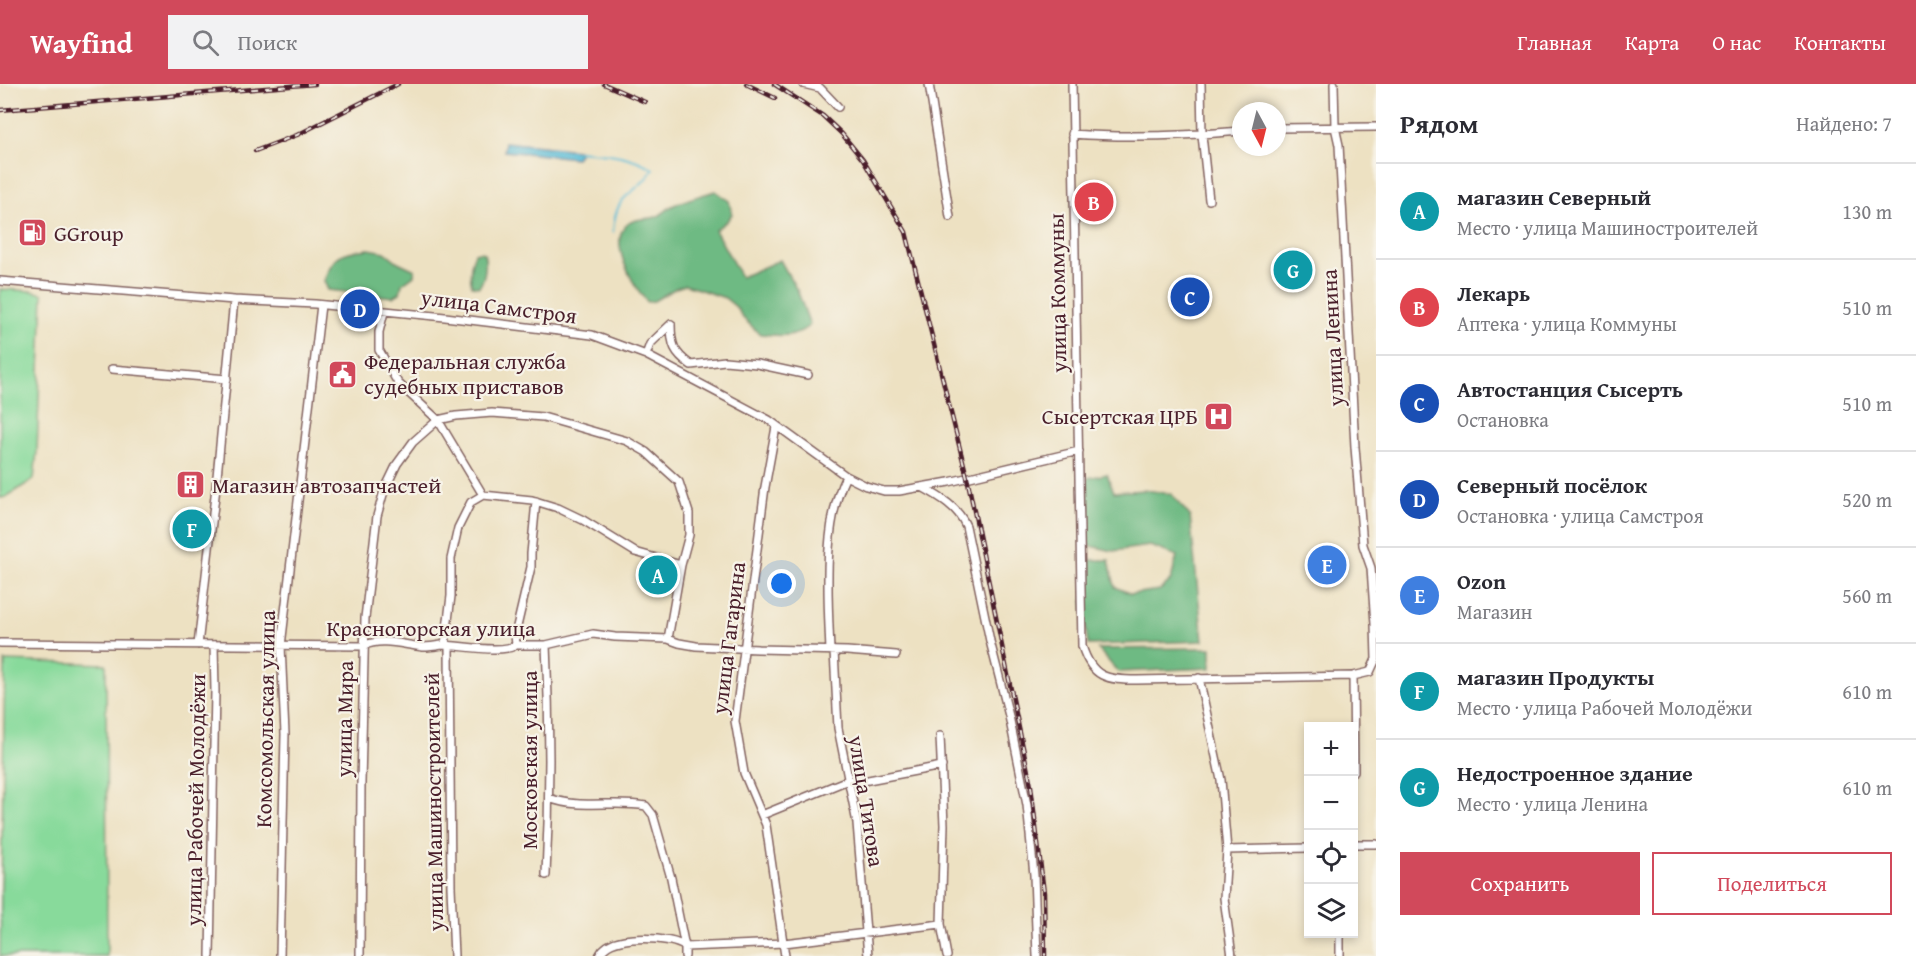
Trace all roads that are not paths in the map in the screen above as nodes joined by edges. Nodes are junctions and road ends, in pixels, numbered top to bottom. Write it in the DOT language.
graph roads {
  1 [pos="803,84"];
  2 [pos="929,84"];
  3 [pos="1072,84"];
  4 [pos="1201,84"];
  5 [pos="1334,84"];
  6 [pos="838,107"];
  7 [pos="1335,127"];
  8 [pos="1376,127"];
  9 [pos="1286,128"];
  10 [pos="1232,132"];
  11 [pos="1072,134"];
  12 [pos="1202,135"];
  13 [pos="1209,200"];
  14 [pos="950,217"];
  15 [pos="0,281"];
  16 [pos="234,300"];
  17 [pos="321,305"];
  18 [pos="384,312"];
  19 [pos="646,356"];
  20 [pos="112,369"];
  21 [pos="808,375"];
  22 [pos="227,379"];
  23 [pos="438,420"];
  24 [pos="776,427"];
  25 [pos="1079,451"];
  26 [pos="846,476"];
  27 [pos="922,487"];
  28 [pos="483,495"];
  29 [pos="536,501"];
  30 [pos="681,565"];
  31 [pos="1376,624"];
  32 [pos="668,639"];
  33 [pos="0,642"];
  34 [pos="198,645"];
  35 [pos="214,645"];
  36 [pos="516,645"];
  37 [pos="546,645"];
  38 [pos="281,646"];
  39 [pos="363,646"];
  40 [pos="447,646"];
  41 [pos="744,648"];
  42 [pos="832,651"];
  43 [pos="896,655"];
  44 [pos="1353,676"];
  45 [pos="1200,678"];
  46 [pos="1353,722"];
  47 [pos="940,736"];
  48 [pos="942,766"];
  49 [pos="848,780"];
  50 [pos="549,798"];
  51 [pos="762,815"];
  52 [pos="1358,844"];
  53 [pos="1376,844"];
  54 [pos="1304,848"];
  55 [pos="1227,850"];
  56 [pos="546,875"];
  57 [pos="941,924"];
  58 [pos="867,932"];
  59 [pos="1340,938"];
  60 [pos="784,943"];
  61 [pos="686,947"];
  62 [pos="210,956"];
  63 [pos="280,956"];
  64 [pos="360,956"];
  65 [pos="454,956"];
  66 [pos="599,956"];
  67 [pos="685,956"];
  68 [pos="785,956"];
  69 [pos="868,956"];
  70 [pos="947,956"];
  71 [pos="1037,956"];
  72 [pos="1232,956"];
  73 [pos="1340,956"];
  1 -- 6 [label="street"];
  2 -- 14 [label="street"];
  3 -- 11 [label="street, улица Коммуны"];
  4 -- 12 [label="street"];
  5 -- 7 [label="street, улица Ленина"];
  7 -- 8 [label="street"];
  7 -- 9 [label="street"];
  7 -- 31 [label="street, улица Ленина"];
  10 -- 12 [label="street"];
  11 -- 12 [label="street"];
  11 -- 25 [label="street, улица Коммуны"];
  12 -- 13 [label="street"];
  15 -- 16 [label="street, улица Самстроя"];
  16 -- 17 [label="street, улица Самстроя"];
  16 -- 22 [label="street, улица Рабочей Молодёжи"];
  17 -- 18 [label="street, улица Самстроя"];
  17 -- 38 [label="street, Комсомольская улица"];
  18 -- 19 [label="street, улица Самстроя"];
  18 -- 23 [label="street"];
  19 -- 21 [label="street"];
  19 -- 24 [label="street, улица Самстроя"];
  20 -- 22 [label="street"];
  22 -- 34 [label="street, улица Рабочей Молодёжи"];
  23 -- 28 [label="street"];
  23 -- 30 [label="street"];
  23 -- 39 [label="street, улица Мира"];
  24 -- 26 [label="street, улица Самстроя"];
  24 -- 41 [label="street, улица Гагарина"];
  25 -- 27 [label="street, улица Самстроя"];
  25 -- 45 [label="street, улица Коммуны"];
  26 -- 27 [label="street, улица Самстроя"];
  26 -- 42 [label="street, улица Титова"];
  27 -- 71 [label="street"];
  28 -- 29 [label="street"];
  28 -- 40 [label="street, улица Машиностроителей"];
  29 -- 30 [label="street"];
  29 -- 36 [label="street"];
  30 -- 32 [label="street"];
  31 -- 44 [label="street, улица Ленина"];
  32 -- 37 [label="street, Красногорская улица"];
  32 -- 41 [label="street, Красногорская улица"];
  33 -- 34 [label="street, Красногорская улица"];
  34 -- 35 [label="street, Красногорская улица"];
  35 -- 38 [label="street, Красногорская улица"];
  35 -- 62 [label="street, улица Рабочей Молодёжи"];
  36 -- 37 [label="street, Красногорская улица"];
  36 -- 40 [label="street, Красногорская улица"];
  37 -- 50 [label="street, Московская улица"];
  38 -- 39 [label="street, Красногорская улица"];
  38 -- 63 [label="street, Комсомольская улица"];
  39 -- 40 [label="street, Красногорская улица"];
  39 -- 64 [label="street, улица Мира"];
  40 -- 65 [label="street, улица Машиностроителей"];
  41 -- 42 [label="street, Красногорская улица"];
  41 -- 51 [label="street, улица Гагарина"];
  42 -- 43 [label="street, Красногорская улица"];
  42 -- 49 [label="street, улица Титова"];
  44 -- 45 [label="street"];
  44 -- 46 [label="street"];
  45 -- 55 [label="street"];
  47 -- 48 [label="street"];
  48 -- 49 [label="street"];
  48 -- 57 [label="street"];
  49 -- 51 [label="street"];
  49 -- 58 [label="street, улица Титова"];
  50 -- 56 [label="street, Московская улица"];
  50 -- 61 [label="street"];
  51 -- 60 [label="street, улица Гагарина"];
  52 -- 53 [label="street"];
  54 -- 55 [label="street"];
  55 -- 72 [label="street"];
  57 -- 58 [label="street"];
  57 -- 70 [label="street"];
  58 -- 60 [label="street"];
  58 -- 69 [label="street, улица Титова"];
  59 -- 73 [label="street"];
  60 -- 61 [label="street"];
  60 -- 68 [label="street, улица Гагарина"];
  61 -- 66 [label="street"];
  61 -- 67 [label="street"];
}
